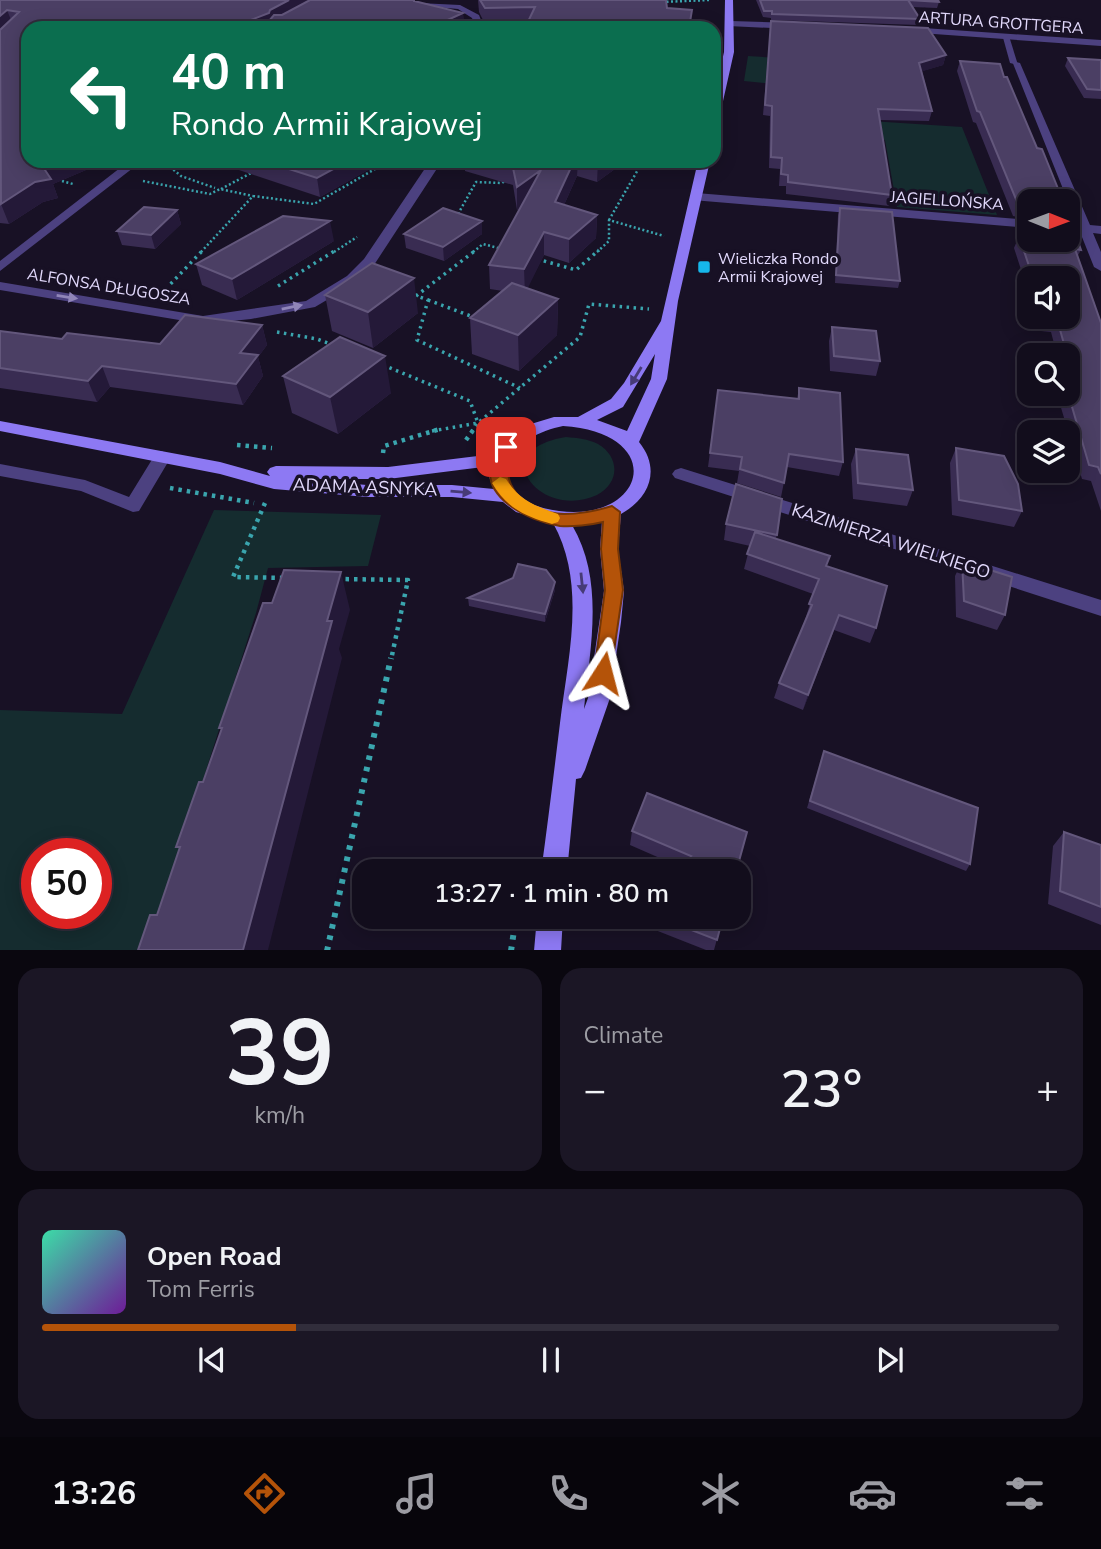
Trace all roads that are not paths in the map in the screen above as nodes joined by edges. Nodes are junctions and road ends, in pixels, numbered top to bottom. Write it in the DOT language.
graph roads {
  1 [pos="360,0"];
  2 [pos="729,0"];
  3 [pos="477,21"];
  4 [pos="731,24"];
  5 [pos="800,26"];
  6 [pos="892,30"];
  7 [pos="1004,36"];
  8 [pos="1101,43"];
  9 [pos="721,88"];
  10 [pos="127,168"];
  11 [pos="431,168"];
  12 [pos="702,168"];
  13 [pos="696,197"];
  14 [pos="1017,222"];
  15 [pos="1080,228"];
  16 [pos="1084,228"];
  17 [pos="1101,230"];
  18 [pos="0,267"];
  19 [pos="1101,267"];
  20 [pos="0,286"];
  21 [pos="669,316"];
  22 [pos="581,422"];
  23 [pos="0,426"];
  24 [pos="630,443"];
  25 [pos="162,457"];
  26 [pos="500,459"];
  27 [pos="223,469"];
  28 [pos="0,470"];
  29 [pos="681,474"];
  30 [pos="508,496"];
  31 [pos="612,512"];
  32 [pos="561,520"];
  33 [pos="1101,608"];
  34 [pos="565,793"];
  35 [pos="556,859"];
  36 [pos="549,929"];
  37 [pos="547,950"];
  1 -- 3 [label="street"];
  2 -- 4 [label="main road"];
  4 -- 5 [label="street"];
  4 -- 9 [label="main road"];
  6 -- 7 [label="street, ARTURA GROTTGERA"];
  7 -- 8 [label="street, ARTURA GROTTGERA"];
  7 -- 16 [label="street"];
  10 -- 18 [label="street"];
  20 -- 11 [label="street, ALFONSA DŁUGOSZA, one-way"];
  12 -- 13 [label="main road"];
  13 -- 14 [label="street, JAGIELLOŃSKA"];
  13 -- 21 [label="main road"];
  15 -- 16 [label="street"];
  16 -- 17 [label="street"];
  16 -- 19 [label="street"];
  21 -- 22 [label="main road, one-way"];
  21 -- 24 [label="main road"];
  22 -- 24 [label="main road"];
  22 -- 26 [label="main road"];
  23 -- 25 [label="main road, ADAMA ASNYKA"];
  24 -- 31 [label="main road"];
  25 -- 27 [label="main road, ADAMA ASNYKA"];
  25 -- 28 [label="street"];
  26 -- 27 [label="main road, ADAMA ASNYKA"];
  26 -- 30 [label="main road"];
  27 -- 30 [label="main road, ADAMA ASNYKA, one-way"];
  29 -- 33 [label="street, KAZIMIERZA WIELKIEGO"];
  30 -- 32 [label="main road"];
  31 -- 32 [label="main road"];
  31 -- 34 [label="main road"];
  32 -- 34 [label="main road, one-way"];
  34 -- 35 [label="main road"];
  36 -- 37 [label="main road"];
}
